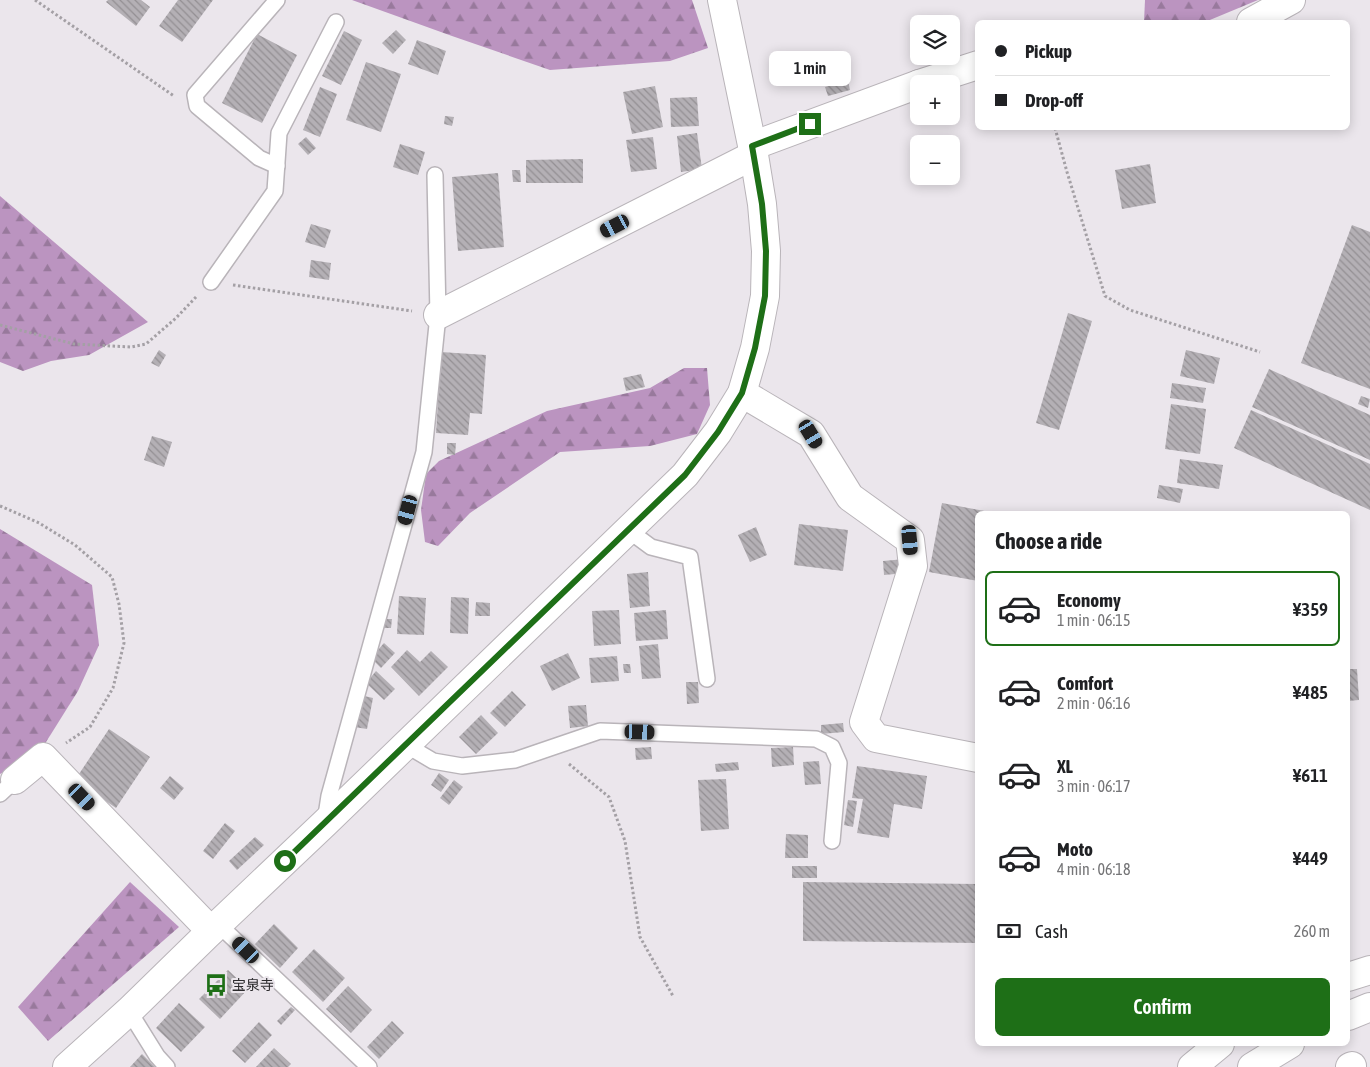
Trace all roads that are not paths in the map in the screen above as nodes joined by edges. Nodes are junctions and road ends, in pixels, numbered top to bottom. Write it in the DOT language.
graph roads {
  1 [pos="277,0"];
  2 [pos="722,0"];
  3 [pos="1291,0"];
  4 [pos="1255,20"];
  5 [pos="336,22"];
  6 [pos="975,66"];
  7 [pos="947,75"];
  8 [pos="910,88"];
  9 [pos="753,150"];
  10 [pos="277,166"];
  11 [pos="435,175"];
  12 [pos="211,282"];
  13 [pos="438,315"];
  14 [pos="742,393"];
  15 [pos="628,530"];
  16 [pos="707,679"];
  17 [pos="406,745"];
  18 [pos="975,757"];
  19 [pos="8,787"];
  20 [pos="325,823"];
  21 [pos="832,841"];
  22 [pos="215,927"];
  23 [pos="1370,970"];
  24 [pos="1350,976"];
  25 [pos="1370,1007"];
  26 [pos="129,1011"];
  27 [pos="1350,1015"];
  28 [pos="1218,1046"];
  29 [pos="1287,1046"];
  30 [pos="67,1067"];
  31 [pos="167,1067"];
  32 [pos="369,1067"];
  33 [pos="1192,1067"];
  34 [pos="1252,1067"];
  1 -- 10 [label="lane"];
  2 -- 9 [label="street"];
  3 -- 4 [label="street"];
  5 -- 10 [label="lane"];
  6 -- 7 [label="street"];
  8 -- 9 [label="street"];
  9 -- 13 [label="street"];
  9 -- 14 [label="street"];
  10 -- 12 [label="lane"];
  11 -- 13 [label="lane"];
  13 -- 20 [label="lane"];
  14 -- 15 [label="street"];
  14 -- 18 [label="street"];
  15 -- 16 [label="lane"];
  15 -- 17 [label="street"];
  17 -- 20 [label="street"];
  17 -- 21 [label="lane"];
  19 -- 22 [label="street"];
  20 -- 22 [label="street"];
  22 -- 26 [label="street"];
  22 -- 32 [label="lane"];
  23 -- 24 [label="street"];
  25 -- 27 [label="street"];
  26 -- 30 [label="street"];
  26 -- 31 [label="lane"];
  28 -- 33 [label="street"];
  29 -- 34 [label="street"];
}
